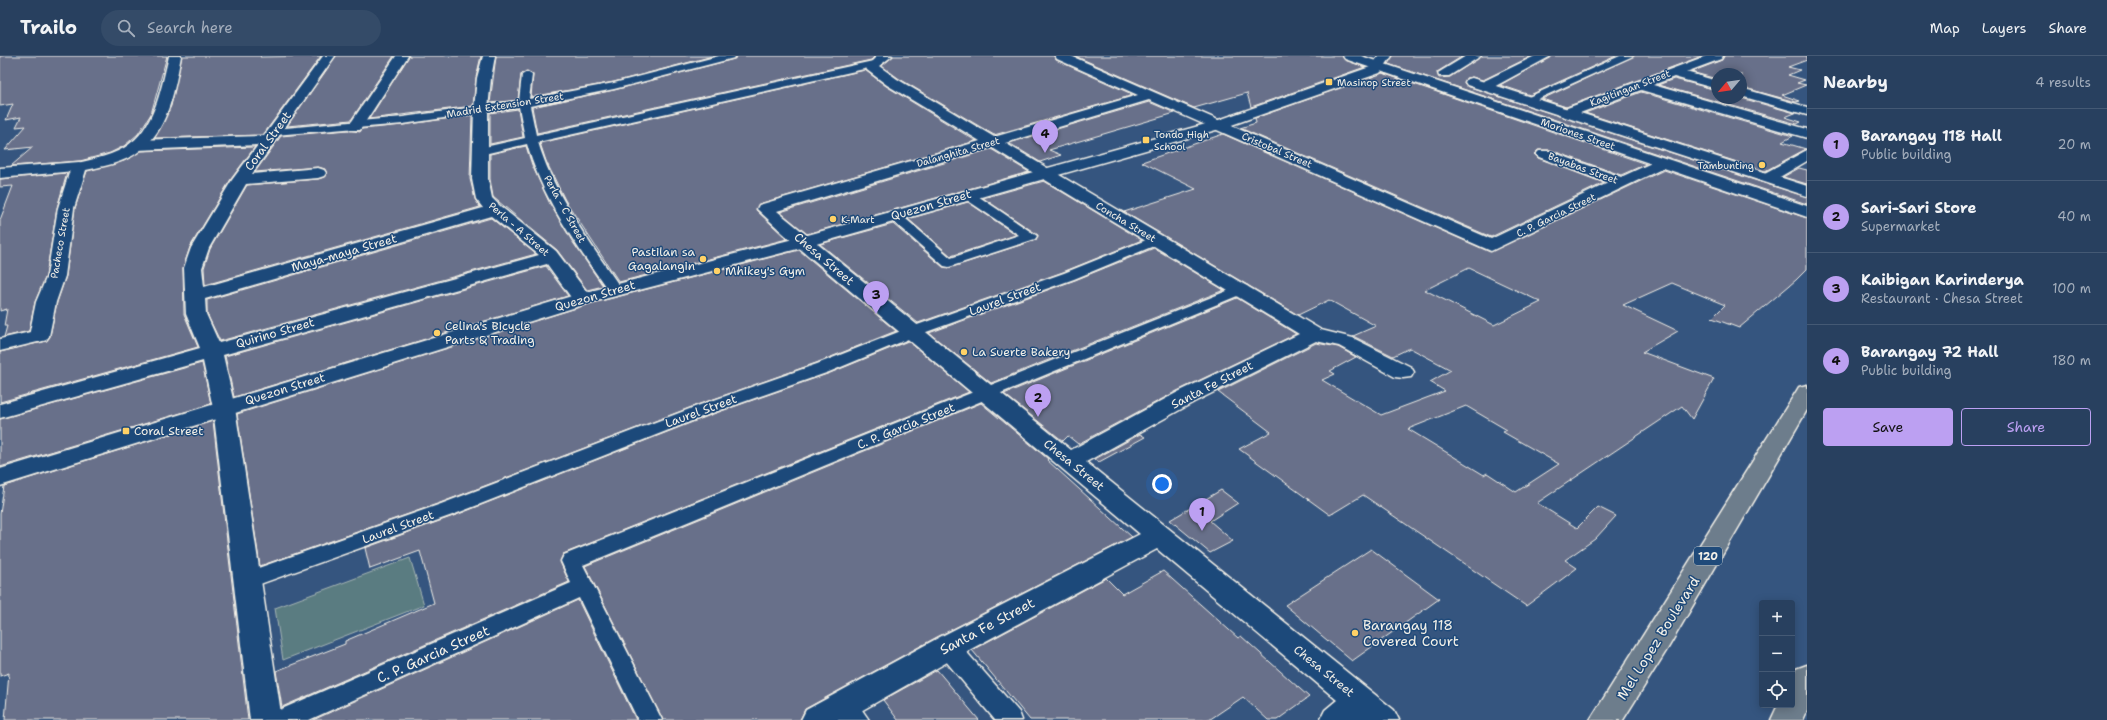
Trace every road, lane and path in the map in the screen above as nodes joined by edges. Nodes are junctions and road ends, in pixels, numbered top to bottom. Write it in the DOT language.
graph roads {
  1 [pos="175,56"];
  2 [pos="329,56"];
  3 [pos="402,56"];
  4 [pos="489,56"];
  5 [pos="731,56"];
  6 [pos="886,56"];
  7 [pos="1062,56"];
  8 [pos="1349,56"];
  9 [pos="1475,56"];
  10 [pos="1545,56"];
  11 [pos="1628,56"];
  12 [pos="1717,56"];
  13 [pos="1389,59"];
  14 [pos="873,64"];
  15 [pos="1430,68"];
  16 [pos="1671,72"];
  17 [pos="1444,73"];
  18 [pos="527,75"];
  19 [pos="1711,83"];
  20 [pos="1640,85"];
  21 [pos="1485,86"];
  22 [pos="1747,94"];
  23 [pos="1152,95"];
  24 [pos="1807,99"];
  25 [pos="1527,100"];
  26 [pos="524,103"];
  27 [pos="1791,106"];
  28 [pos="480,109"];
  29 [pos="1807,111"];
  30 [pos="1567,112"];
  31 [pos="1218,125"];
  32 [pos="355,127"];
  33 [pos="1807,134"];
  34 [pos="272,136"];
  35 [pos="531,139"];
  36 [pos="992,142"];
  37 [pos="137,145"];
  38 [pos="480,151"];
  39 [pos="1544,154"];
  40 [pos="1807,155"];
  41 [pos="1663,163"];
  42 [pos="79,168"];
  43 [pos="0,173"];
  44 [pos="318,173"];
  45 [pos="1044,173"];
  46 [pos="1767,178"];
  47 [pos="240,180"];
  48 [pos="1623,182"];
  49 [pos="1807,192"];
  50 [pos="968,195"];
  51 [pos="765,208"];
  52 [pos="494,210"];
  53 [pos="1807,212"];
  54 [pos="894,216"];
  55 [pos="1156,240"];
  56 [pos="803,242"];
  57 [pos="1492,246"];
  58 [pos="551,257"];
  59 [pos="1242,289"];
  60 [pos="615,290"];
  61 [pos="194,296"];
  62 [pos="582,299"];
  63 [pos="912,332"];
  64 [pos="1314,334"];
  65 [pos="0,345"];
  66 [pos="212,351"];
  67 [pos="1403,372"];
  68 [pos="1807,392"];
  69 [pos="986,393"];
  70 [pos="224,408"];
  71 [pos="0,411"];
  72 [pos="1069,461"];
  73 [pos="0,478"];
  74 [pos="1159,536"];
  75 [pos="246,581"];
  76 [pos="583,587"];
  77 [pos="948,646"];
  78 [pos="1807,678"];
  79 [pos="1359,700"];
  80 [pos="851,712"];
  81 [pos="266,720"];
  82 [pos="284,720"];
  83 [pos="650,720"];
  84 [pos="816,720"];
  85 [pos="1010,720"];
  86 [pos="1336,720"];
  87 [pos="1383,720"];
  88 [pos="1606,720"];
  89 [pos="1787,720"];
  1 -- 37 [label="street"];
  2 -- 34 [label="street, Coral Street"];
  3 -- 32 [label="street"];
  4 -- 28 [label="street, Perla - A Street"];
  5 -- 26 [label="street, Madrid Extension Street"];
  6 -- 14 [label="street"];
  7 -- 23 [label="street, Cristobal Street"];
  8 -- 13 [label="street, Moriones Street"];
  9 -- 17 [label="street"];
  10 -- 21 [label="street"];
  11 -- 25 [label="street"];
  12 -- 16 [label="street, Kagitingan Street"];
  13 -- 31 [label="street"];
  13 -- 41 [label="street, Moriones Street"];
  14 -- 35 [label="street"];
  14 -- 36 [label="street, Concha Street"];
  15 -- 17 [label="street, Moriones Street"];
  16 -- 19 [label="street"];
  16 -- 20 [label="street, Kagitingan Street"];
  17 -- 21 [label="street, Moriones Street"];
  18 -- 26 [label="street, Perla - C Street"];
  20 -- 30 [label="street, Kagitingan Street"];
  20 -- 33 [label="street"];
  21 -- 25 [label="street, Moriones Street"];
  22 -- 27 [label="street"];
  23 -- 31 [label="street, Cristobal Street"];
  23 -- 36 [label="street, Dalanghita Street"];
  24 -- 27 [label="street"];
  25 -- 30 [label="street, Moriones Street"];
  26 -- 28 [label="street, Madrid Extension Street"];
  26 -- 35 [label="street, Perla - C Street"];
  27 -- 29 [label="street"];
  28 -- 32 [label="street, Madrid Extension Street"];
  28 -- 38 [label="street, Perla - A Street"];
  30 -- 46 [label="street, Moriones Street"];
  31 -- 45 [label="street, Quezon Street"];
  31 -- 57 [label="street, Cristobal Street"];
  32 -- 34 [label="street, Madrid Extension Street"];
  34 -- 37 [label="street, Madrid Extension Street"];
  34 -- 47 [label="street, Coral Street"];
  35 -- 38 [label="street"];
  35 -- 60 [label="street, Perla - C Street"];
  36 -- 45 [label="street, Concha Street"];
  36 -- 51 [label="street, Dalanghita Street"];
  37 -- 42 [label="street"];
  38 -- 52 [label="street, Perla - A Street"];
  39 -- 48 [label="street, Bayabas Street"];
  40 -- 46 [label="street"];
  41 -- 48 [label="street, C. P. Garcia Street"];
  41 -- 53 [label="street, Moriones Street"];
  42 -- 43 [label="street"];
  42 -- 65 [label="street, Pacheco Street"];
  44 -- 47 [label="street"];
  45 -- 50 [label="street, Quezon Street"];
  45 -- 55 [label="street, Concha Street"];
  46 -- 49 [label="street, Moriones Street"];
  47 -- 61 [label="street, Coral Street"];
  48 -- 57 [label="street, C. P. Garcia Street"];
  50 -- 54 [label="street, Quezon Street"];
  50 -- 54 [label="street"];
  51 -- 56 [label="street, Chesa Street"];
  52 -- 58 [label="street, Perla - A Street"];
  52 -- 61 [label="street, Maya-maya Street"];
  54 -- 56 [label="street, Quezon Street"];
  55 -- 59 [label="street, Concha Street"];
  55 -- 63 [label="street, Laurel Street"];
  56 -- 60 [label="street, Quezon Street"];
  56 -- 63 [label="street, Chesa Street"];
  58 -- 62 [label="street, Perla - A Street"];
  58 -- 66 [label="street, Quirino Street"];
  59 -- 64 [label="street, Concha Street"];
  59 -- 69 [label="street, C. P. Garcia Street"];
  60 -- 62 [label="street, Quezon Street"];
  61 -- 66 [label="street, Coral Street"];
  62 -- 70 [label="street, Quezon Street"];
  63 -- 69 [label="street, Chesa Street"];
  63 -- 75 [label="street, Laurel Street"];
  64 -- 67 [label="street, Concha Street"];
  64 -- 72 [label="street, Santa Fe Street"];
  66 -- 70 [label="street, Coral Street"];
  66 -- 71 [label="street, Quirino Street"];
  68 -- 88 [label="highway, Mel Lopez Boulevard / 120"];
  69 -- 72 [label="street, Chesa Street"];
  69 -- 76 [label="street, C. P. Garcia Street"];
  70 -- 73 [label="street, Quezon Street"];
  70 -- 75 [label="street, Coral Street"];
  72 -- 74 [label="street, Chesa Street"];
  74 -- 77 [label="street, Santa Fe Street"];
  74 -- 79 [label="street, Chesa Street"];
  75 -- 81 [label="street, Coral Street"];
  76 -- 82 [label="street, C. P. Garcia Street"];
  76 -- 83 [label="street"];
  77 -- 80 [label="street, Santa Fe Street"];
  77 -- 85 [label="street"];
  78 -- 89 [label="highway"];
  79 -- 86 [label="street"];
  79 -- 87 [label="street, Chesa Street"];
  80 -- 84 [label="street, Santa Fe Street"];
}
